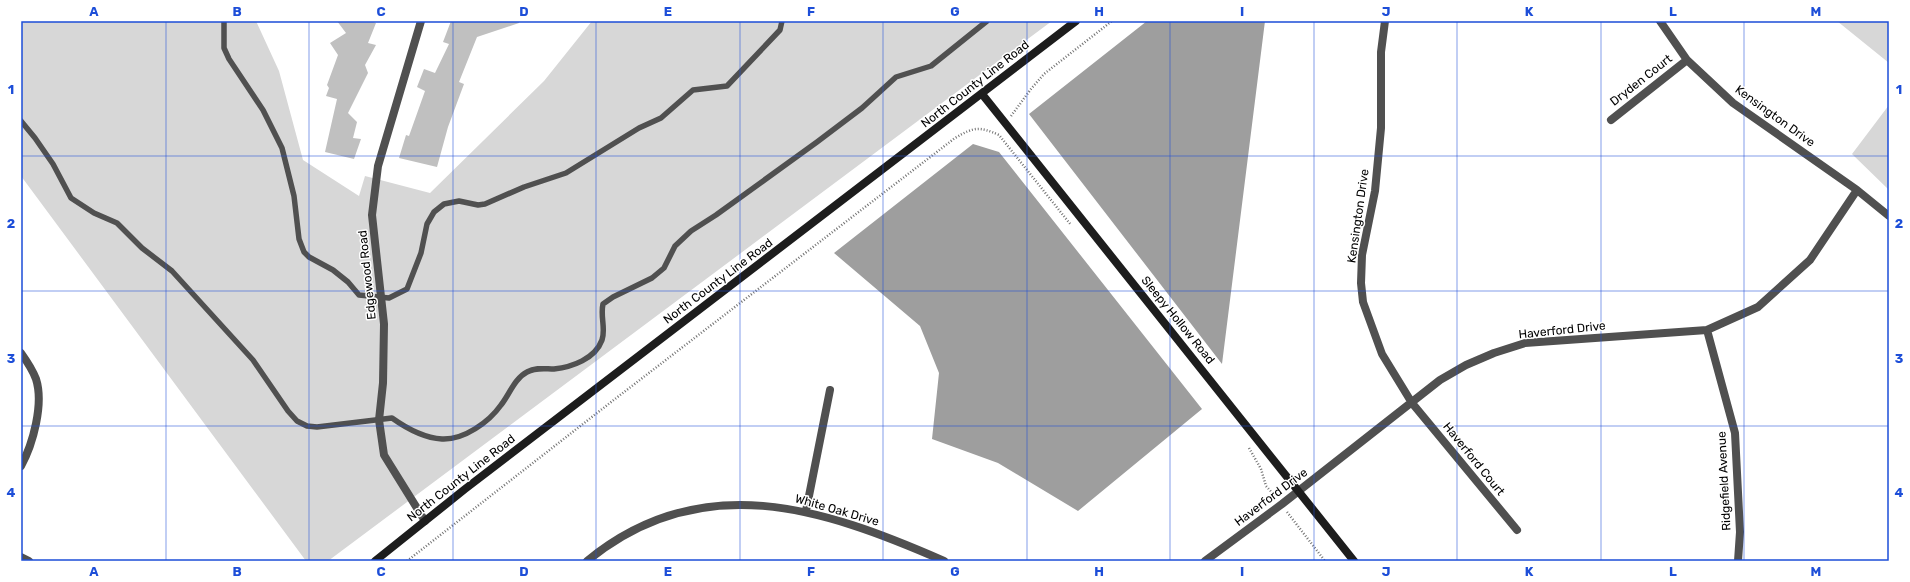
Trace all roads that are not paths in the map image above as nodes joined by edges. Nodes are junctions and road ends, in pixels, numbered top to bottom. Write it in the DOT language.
graph roads {
  1 [pos="224,21"];
  2 [pos="422,21"];
  3 [pos="782,21"];
  4 [pos="987,21"];
  5 [pos="1076,21"];
  6 [pos="1384,21"];
  7 [pos="1660,21"];
  8 [pos="1687,60"];
  9 [pos="982,94"];
  10 [pos="1611,120"];
  11 [pos="21,121"];
  12 [pos="1857,190"];
  13 [pos="1889,216"];
  14 [pos="381,297"];
  15 [pos="1707,330"];
  16 [pos="21,353"];
  17 [pos="830,390"];
  18 [pos="1412,402"];
  19 [pos="379,420"];
  20 [pos="21,466"];
  21 [pos="1299,491"];
  22 [pos="806,511"];
  23 [pos="426,522"];
  24 [pos="1518,530"];
  25 [pos="21,557"];
  26 [pos="29,561"];
  27 [pos="375,561"];
  28 [pos="587,561"];
  29 [pos="944,561"];
  30 [pos="1205,561"];
  31 [pos="1354,561"];
  32 [pos="1738,561"];
  1 -- 14 [label="lane"];
  2 -- 14 [label="street, Edgewood Road"];
  3 -- 14 [label="lane"];
  4 -- 19 [label="lane"];
  5 -- 9 [label="street, North County Line Road"];
  6 -- 18 [label="street, Kensington Drive"];
  7 -- 8 [label="street, Kensington Drive"];
  8 -- 10 [label="street, Dryden Court"];
  8 -- 12 [label="street, Kensington Drive"];
  9 -- 21 [label="street, Sleepy Hollow Road"];
  9 -- 23 [label="street, North County Line Road"];
  11 -- 19 [label="lane"];
  12 -- 13 [label="street, Kensington Drive"];
  12 -- 15 [label="street, Haverford Drive"];
  14 -- 19 [label="street, Edgewood Road"];
  15 -- 18 [label="street, Haverford Drive"];
  15 -- 32 [label="street, Ridgefield Avenue"];
  16 -- 20 [label="street"];
  17 -- 22 [label="street"];
  18 -- 21 [label="street, Haverford Drive"];
  18 -- 24 [label="street, Haverford Court"];
  19 -- 23 [label="street, Edgewood Road"];
  21 -- 30 [label="street, Haverford Drive"];
  21 -- 31 [label="street, Sleepy Hollow Road"];
  22 -- 28 [label="street, White Oak Drive"];
  22 -- 29 [label="street, White Oak Drive"];
  23 -- 27 [label="street, North County Line Road"];
  25 -- 26 [label="street"];
}
